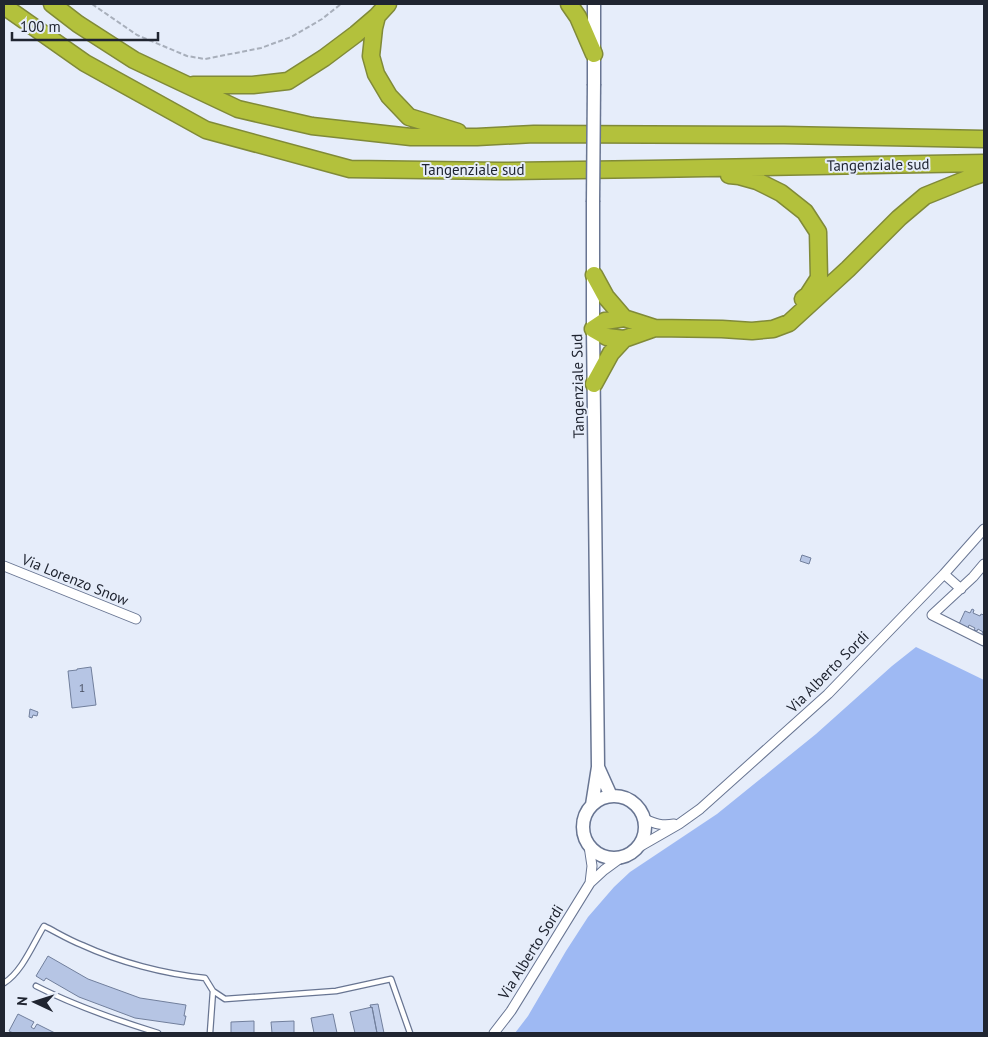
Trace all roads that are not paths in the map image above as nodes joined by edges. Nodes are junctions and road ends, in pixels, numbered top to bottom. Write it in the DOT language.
graph roads {
  1 [pos="4,4"];
  2 [pos="52,4"];
  3 [pos="569,4"];
  4 [pos="594,4"];
  5 [pos="382,10"];
  6 [pos="594,54"];
  7 [pos="186,84"];
  8 [pos="477,137"];
  9 [pos="984,139"];
  10 [pos="984,164"];
  11 [pos="649,170"];
  12 [pos="984,173"];
  13 [pos="594,275"];
  14 [pos="624,318"];
  15 [pos="655,328"];
  16 [pos="594,329"];
  17 [pos="722,329"];
  18 [pos="624,339"];
  19 [pos="594,384"];
  20 [pos="984,529"];
  21 [pos="984,564"];
  22 [pos="4,566"];
  23 [pos="944,574"];
  24 [pos="961,589"];
  25 [pos="136,619"];
  26 [pos="984,641"];
  27 [pos="598,767"];
  28 [pos="611,796"];
  29 [pos="592,804"];
  30 [pos="645,819"];
  31 [pos="679,824"];
  32 [pos="589,846"];
  33 [pos="639,847"];
  34 [pos="619,859"];
  35 [pos="590,883"];
  36 [pos="4,983"];
  37 [pos="36,986"];
  38 [pos="213,991"];
  39 [pos="158,1033"];
  40 [pos="210,1033"];
  41 [pos="410,1033"];
  42 [pos="494,1033"];
  1 -- 11 [label="highway, Tangenziale sud"];
  2 -- 7 [label="highway, Tangenziale sud"];
  3 -- 6 [label="highway"];
  4 -- 6 [label="street, Tangenziale Sud"];
  5 -- 7 [label="highway"];
  5 -- 8 [label="highway"];
  6 -- 13 [label="street, Tangenziale Sud, bridge"];
  7 -- 8 [label="highway, Tangenziale sud"];
  8 -- 9 [label="highway, Tangenziale sud"];
  10 -- 11 [label="highway, Tangenziale sud"];
  11 -- 17 [label="highway"];
  12 -- 17 [label="highway"];
  13 -- 14 [label="highway"];
  13 -- 16 [label="street, Tangenziale Sud"];
  14 -- 15 [label="highway"];
  14 -- 16 [label="highway"];
  15 -- 17 [label="highway"];
  15 -- 18 [label="highway"];
  16 -- 18 [label="highway"];
  16 -- 19 [label="street, Tangenziale Sud"];
  18 -- 19 [label="highway"];
  19 -- 27 [label="street, Tangenziale Sud"];
  20 -- 23 [label="street, Via Alberto Sordi"];
  21 -- 24 [label="street"];
  22 -- 25 [label="street, Via Lorenzo Snow"];
  23 -- 24 [label="street"];
  23 -- 31 [label="street, Via Alberto Sordi"];
  24 -- 26 [label="street"];
  27 -- 28 [label="street, Tangenziale Sud"];
  27 -- 29 [label="street, Tangenziale Sud"];
  28 -- 29 [label="street"];
  28 -- 30 [label="street"];
  29 -- 32 [label="street"];
  30 -- 31 [label="street"];
  30 -- 33 [label="street"];
  31 -- 33 [label="street, Via Alberto Sordi"];
  32 -- 34 [label="street"];
  32 -- 35 [label="street, Via Alberto Sordi"];
  33 -- 34 [label="street"];
  34 -- 35 [label="street, Via Alberto Sordi"];
  35 -- 42 [label="street, Via Alberto Sordi"];
  36 -- 38 [label="lane"];
  37 -- 39 [label="lane"];
  38 -- 40 [label="lane"];
  38 -- 41 [label="lane"];
}
